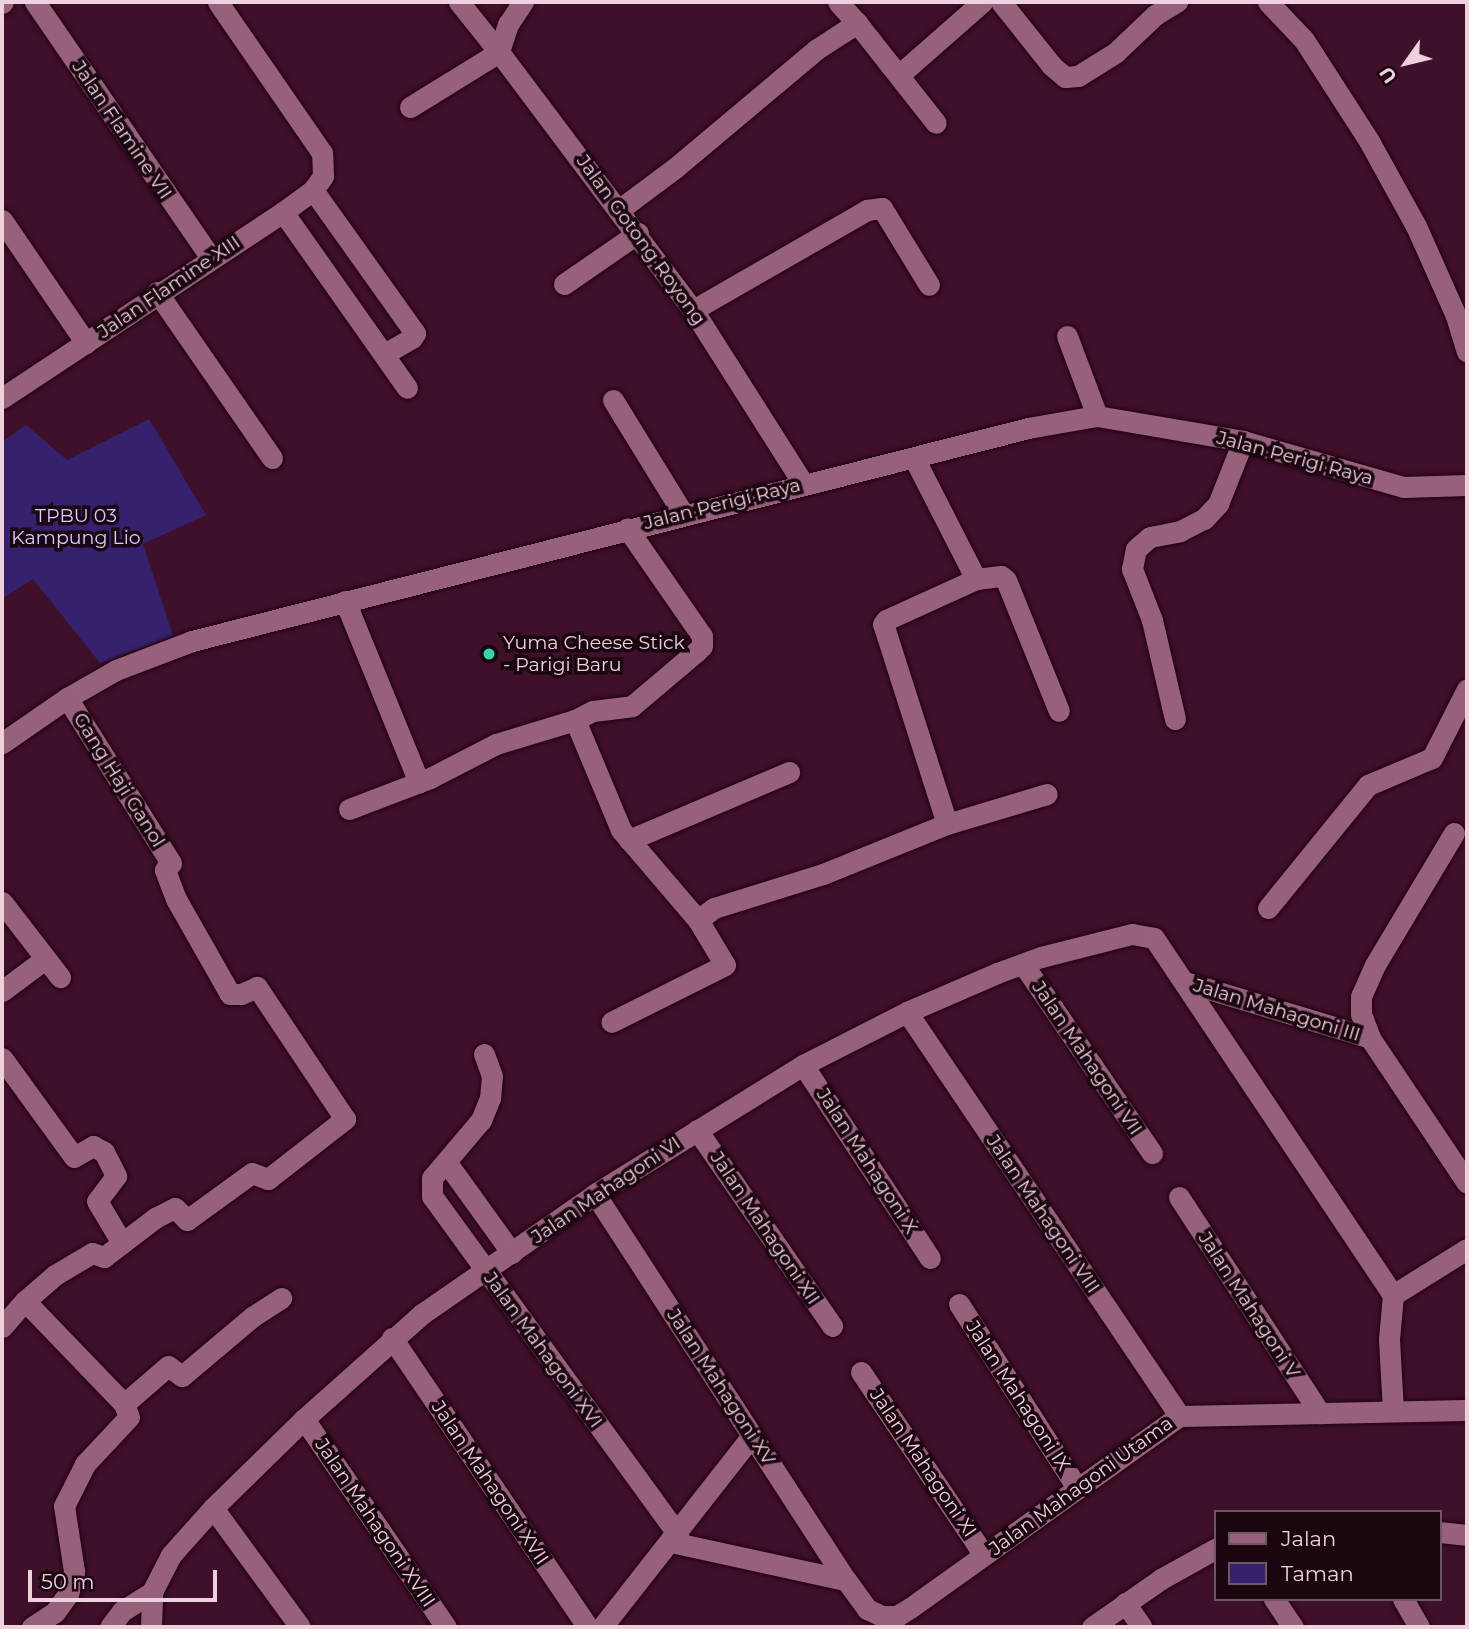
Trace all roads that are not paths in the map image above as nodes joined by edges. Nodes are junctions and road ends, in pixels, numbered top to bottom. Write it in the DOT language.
graph roads {
  1 [pos="35,2"];
  2 [pos="218,2"];
  3 [pos="459,2"];
  4 [pos="523,2"];
  5 [pos="838,2"];
  6 [pos="982,2"];
  7 [pos="1001,2"];
  8 [pos="1177,2"];
  9 [pos="1268,2"];
  10 [pos="857,23"];
  11 [pos="499,52"];
  12 [pos="899,75"];
  13 [pos="410,107"];
  14 [pos="936,122"];
  15 [pos="313,190"];
  16 [pos="620,209"];
  17 [pos="283,212"];
  18 [pos="2,220"];
  19 [pos="638,233"];
  20 [pos="210,257"];
  21 [pos="564,284"];
  22 [pos="929,285"];
  23 [pos="157,292"];
  24 [pos="693,310"];
  25 [pos="1067,336"];
  26 [pos="86,343"];
  27 [pos="1467,351"];
  28 [pos="384,354"];
  29 [pos="407,388"];
  30 [pos="2,398"];
  31 [pos="613,400"];
  32 [pos="1097,416"];
  33 [pos="1243,441"];
  34 [pos="272,458"];
  35 [pos="914,458"];
  36 [pos="803,483"];
  37 [pos="1467,485"];
  38 [pos="683,514"];
  39 [pos="627,528"];
  40 [pos="976,579"];
  41 [pos="345,601"];
  42 [pos="1467,689"];
  43 [pos="66,698"];
  44 [pos="1059,711"];
  45 [pos="1175,719"];
  46 [pos="575,720"];
  47 [pos="2,743"];
  48 [pos="789,772"];
  49 [pos="419,782"];
  50 [pos="1047,794"];
  51 [pos="349,809"];
  52 [pos="947,824"];
  53 [pos="1454,833"];
  54 [pos="629,840"];
  55 [pos="2,902"];
  56 [pos="1268,908"];
  57 [pos="698,920"];
  58 [pos="45,959"];
  59 [pos="1023,964"];
  60 [pos="60,977"];
  61 [pos="1185,982"];
  62 [pos="2,991"];
  63 [pos="907,1012"];
  64 [pos="611,1022"];
  65 [pos="1370,1038"];
  66 [pos="484,1054"];
  67 [pos="2,1058"];
  68 [pos="803,1065"];
  69 [pos="697,1130"];
  70 [pos="1152,1153"];
  71 [pos="446,1163"];
  72 [pos="1467,1184"];
  73 [pos="596,1194"];
  74 [pos="1179,1197"];
  75 [pos="122,1243"];
  76 [pos="1467,1249"];
  77 [pos="512,1253"];
  78 [pos="930,1258"];
  79 [pos="486,1271"];
  80 [pos="1393,1296"];
  81 [pos="281,1298"];
  82 [pos="25,1301"];
  83 [pos="959,1304"];
  84 [pos="832,1326"];
  85 [pos="2,1327"];
  86 [pos="392,1338"];
  87 [pos="861,1372"];
  88 [pos="124,1404"];
  89 [pos="1467,1410"];
  90 [pos="1393,1411"];
  91 [pos="1320,1413"];
  92 [pos="1179,1416"];
  93 [pos="304,1419"];
  94 [pos="752,1436"];
  95 [pos="1077,1488"];
  96 [pos="213,1508"];
  97 [pos="1441,1532"];
  98 [pos="1467,1535"];
  99 [pos="674,1538"];
  100 [pos="1214,1550"];
  101 [pos="984,1555"];
  102 [pos="846,1580"];
  103 [pos="152,1592"];
  104 [pos="1275,1601"];
  105 [pos="1404,1601"];
  106 [pos="1125,1603"];
  107 [pos="32,1627"];
  108 [pos="110,1627"];
  109 [pos="151,1627"];
  110 [pos="300,1627"];
  111 [pos="446,1627"];
  112 [pos="588,1627"];
  113 [pos="602,1627"];
  114 [pos="1091,1627"];
  115 [pos="1142,1627"];
  116 [pos="1293,1627"];
  117 [pos="1419,1627"];
  1 -- 20 [label="street, Jalan Flamine VII"];
  2 -- 15 [label="street, Jalan Flamine XIII"];
  3 -- 11 [label="street, Jalan Gotong Royong"];
  4 -- 11 [label="street"];
  5 -- 10 [label="street"];
  6 -- 12 [label="street"];
  7 -- 8 [label="street"];
  9 -- 27 [label="street"];
  10 -- 12 [label="street"];
  10 -- 16 [label="street"];
  11 -- 13 [label="street"];
  11 -- 16 [label="street, Jalan Gotong Royong"];
  12 -- 14 [label="street"];
  15 -- 17 [label="street, Jalan Flamine XIII"];
  15 -- 28 [label="street"];
  16 -- 19 [label="street, Jalan Gotong Royong"];
  17 -- 20 [label="street, Jalan Flamine XIII"];
  17 -- 28 [label="street"];
  18 -- 26 [label="street"];
  19 -- 21 [label="street"];
  19 -- 24 [label="street, Jalan Gotong Royong"];
  20 -- 23 [label="street, Jalan Flamine XIII"];
  22 -- 24 [label="street"];
  23 -- 26 [label="street, Jalan Flamine XIII"];
  23 -- 34 [label="street"];
  24 -- 36 [label="street, Jalan Gotong Royong"];
  25 -- 32 [label="street"];
  26 -- 30 [label="street, Jalan Flamine XIII"];
  28 -- 29 [label="street"];
  31 -- 38 [label="street"];
  32 -- 33 [label="street, Jalan Perigi Raya"];
  32 -- 35 [label="street, Jalan Perigi Raya"];
  33 -- 37 [label="street, Jalan Perigi Raya"];
  33 -- 45 [label="street"];
  35 -- 36 [label="street, Jalan Perigi Raya"];
  35 -- 40 [label="street"];
  36 -- 38 [label="street, Jalan Perigi Raya"];
  38 -- 39 [label="street, Jalan Perigi Raya"];
  39 -- 41 [label="street, Jalan Perigi Raya"];
  39 -- 46 [label="street"];
  40 -- 44 [label="street"];
  40 -- 52 [label="street"];
  41 -- 43 [label="street, Jalan Perigi Raya"];
  41 -- 49 [label="street"];
  42 -- 56 [label="street"];
  43 -- 47 [label="street, Jalan Perigi Raya"];
  43 -- 75 [label="street, Gang Haji Ganol"];
  46 -- 49 [label="street"];
  46 -- 54 [label="street"];
  48 -- 54 [label="street"];
  49 -- 51 [label="street"];
  50 -- 52 [label="street"];
  52 -- 57 [label="street"];
  53 -- 65 [label="street"];
  54 -- 57 [label="street"];
  55 -- 58 [label="street"];
  57 -- 64 [label="street"];
  58 -- 60 [label="street"];
  58 -- 62 [label="street"];
  59 -- 61 [label="street, Jalan Mahagoni VI"];
  59 -- 63 [label="street, Jalan Mahagoni VI"];
  59 -- 70 [label="street, Jalan Mahagoni VII"];
  61 -- 65 [label="street, Jalan Mahagoni III"];
  61 -- 80 [label="street"];
  63 -- 68 [label="street, Jalan Mahagoni VI"];
  63 -- 92 [label="street, Jalan Mahagoni VIII"];
  65 -- 72 [label="street"];
  66 -- 71 [label="street, Jalan Mahagoni XVI"];
  67 -- 75 [label="street"];
  68 -- 69 [label="street, Jalan Mahagoni VI"];
  68 -- 78 [label="street, Jalan Mahagoni X"];
  69 -- 73 [label="street, Jalan Mahagoni VI"];
  69 -- 84 [label="street, Jalan Mahagoni XII"];
  71 -- 77 [label="street, Jalan Mahagoni XVI"];
  71 -- 79 [label="street, Jalan Mahagoni XVI"];
  73 -- 77 [label="street, Jalan Mahagoni VI"];
  73 -- 94 [label="street, Jalan Mahagoni XV"];
  74 -- 91 [label="street, Jalan Mahagoni V"];
  75 -- 82 [label="street"];
  76 -- 80 [label="street"];
  77 -- 79 [label="street, Jalan Mahagoni VI"];
  79 -- 86 [label="street, Jalan Mahagoni VI"];
  79 -- 99 [label="street, Jalan Mahagoni XVI"];
  80 -- 90 [label="street"];
  81 -- 88 [label="street"];
  82 -- 85 [label="street"];
  82 -- 88 [label="street"];
  83 -- 95 [label="street, Jalan Mahagoni IX"];
  86 -- 93 [label="street, Jalan Mahagoni VI"];
  86 -- 112 [label="street, Jalan Mahagoni XVII"];
  87 -- 101 [label="street, Jalan Mahagoni XI"];
  88 -- 107 [label="street"];
  89 -- 90 [label="street, Jalan Mahagoni Utama"];
  90 -- 91 [label="street, Jalan Mahagoni Utama"];
  91 -- 92 [label="street, Jalan Mahagoni Utama"];
  92 -- 95 [label="street, Jalan Mahagoni Utama"];
  93 -- 96 [label="street, Jalan Mahagoni VI"];
  93 -- 111 [label="street, Jalan Mahagoni XVIII"];
  94 -- 99 [label="street"];
  94 -- 102 [label="street, Jalan Mahagoni XV"];
  95 -- 101 [label="street, Jalan Mahagoni Utama"];
  96 -- 103 [label="street, Jalan Mahagoni VI"];
  96 -- 110 [label="street"];
  97 -- 98 [label="street"];
  99 -- 102 [label="street"];
  99 -- 113 [label="street"];
  100 -- 106 [label="street"];
  101 -- 102 [label="street, Jalan Mahagoni Utama"];
  103 -- 108 [label="street"];
  103 -- 109 [label="street, Jalan Mahagoni VI"];
  104 -- 116 [label="street"];
  105 -- 117 [label="street"];
  106 -- 114 [label="street"];
  106 -- 115 [label="street"];
}
